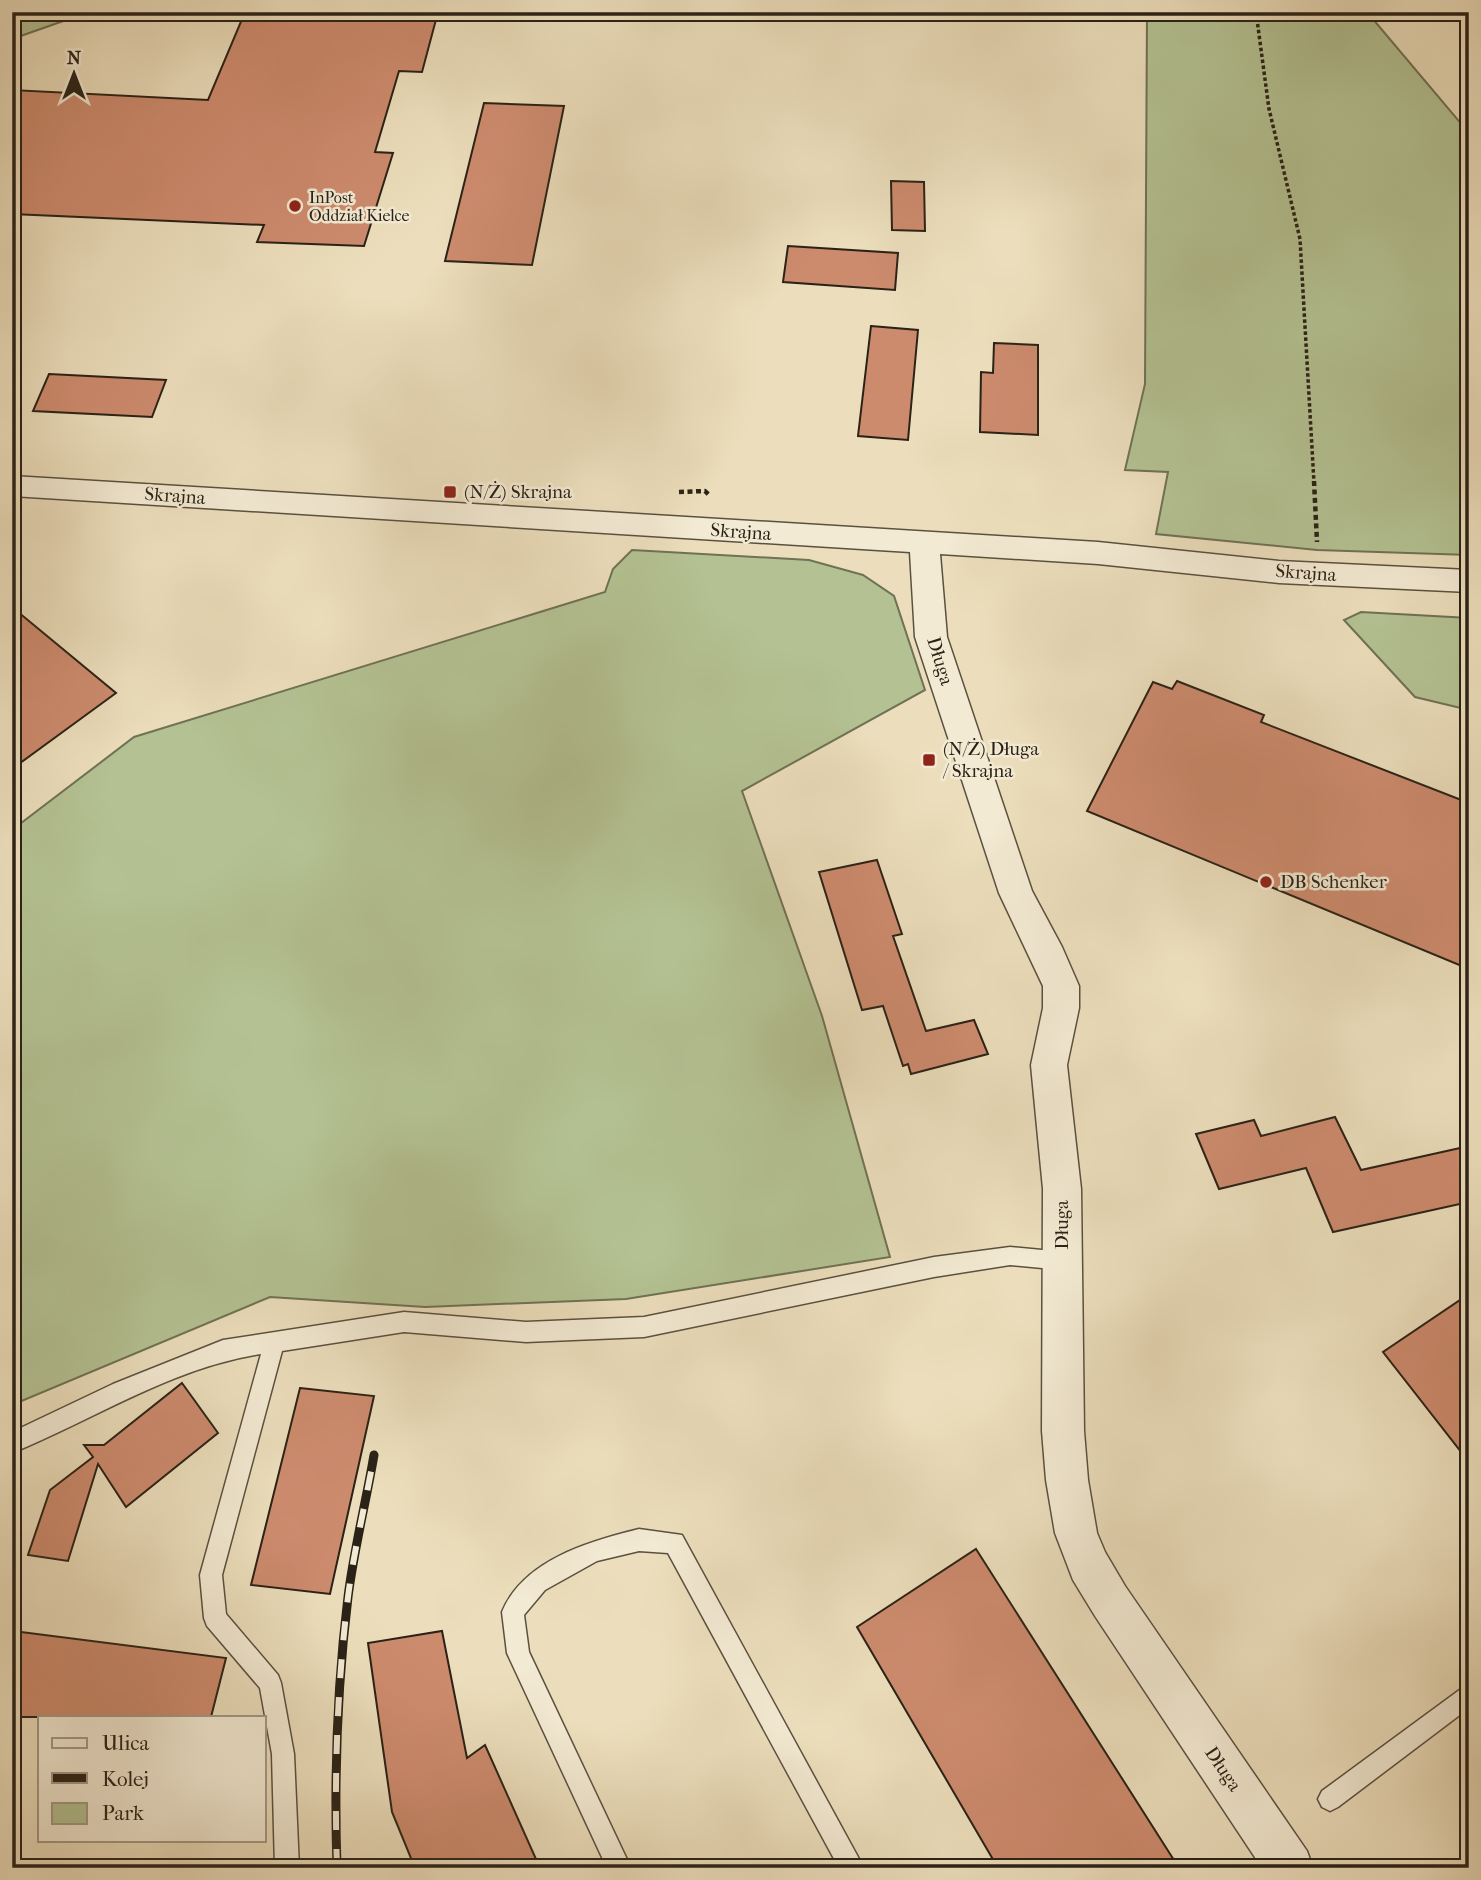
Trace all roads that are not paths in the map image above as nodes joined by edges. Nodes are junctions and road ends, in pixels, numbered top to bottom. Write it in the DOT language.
graph roads {
  1 [pos="12,486"];
  2 [pos="924,544"];
  3 [pos="1469,581"];
  4 [pos="1062,1261"];
  5 [pos="274,1342"];
  6 [pos="12,1443"];
  7 [pos="1469,1694"];
  8 [pos="1330,1799"];
  9 [pos="287,1868"];
  10 [pos="619,1868"];
  11 [pos="852,1868"];
  12 [pos="1290,1868"];
  1 -- 2 [label="street, Skrajna"];
  2 -- 3 [label="street, Skrajna"];
  2 -- 4 [label="street, Długa"];
  4 -- 5 [label="lane"];
  4 -- 12 [label="street, Długa"];
  5 -- 6 [label="lane"];
  5 -- 9 [label="lane"];
  7 -- 8 [label="lane"];
  10 -- 11 [label="lane"];
}
